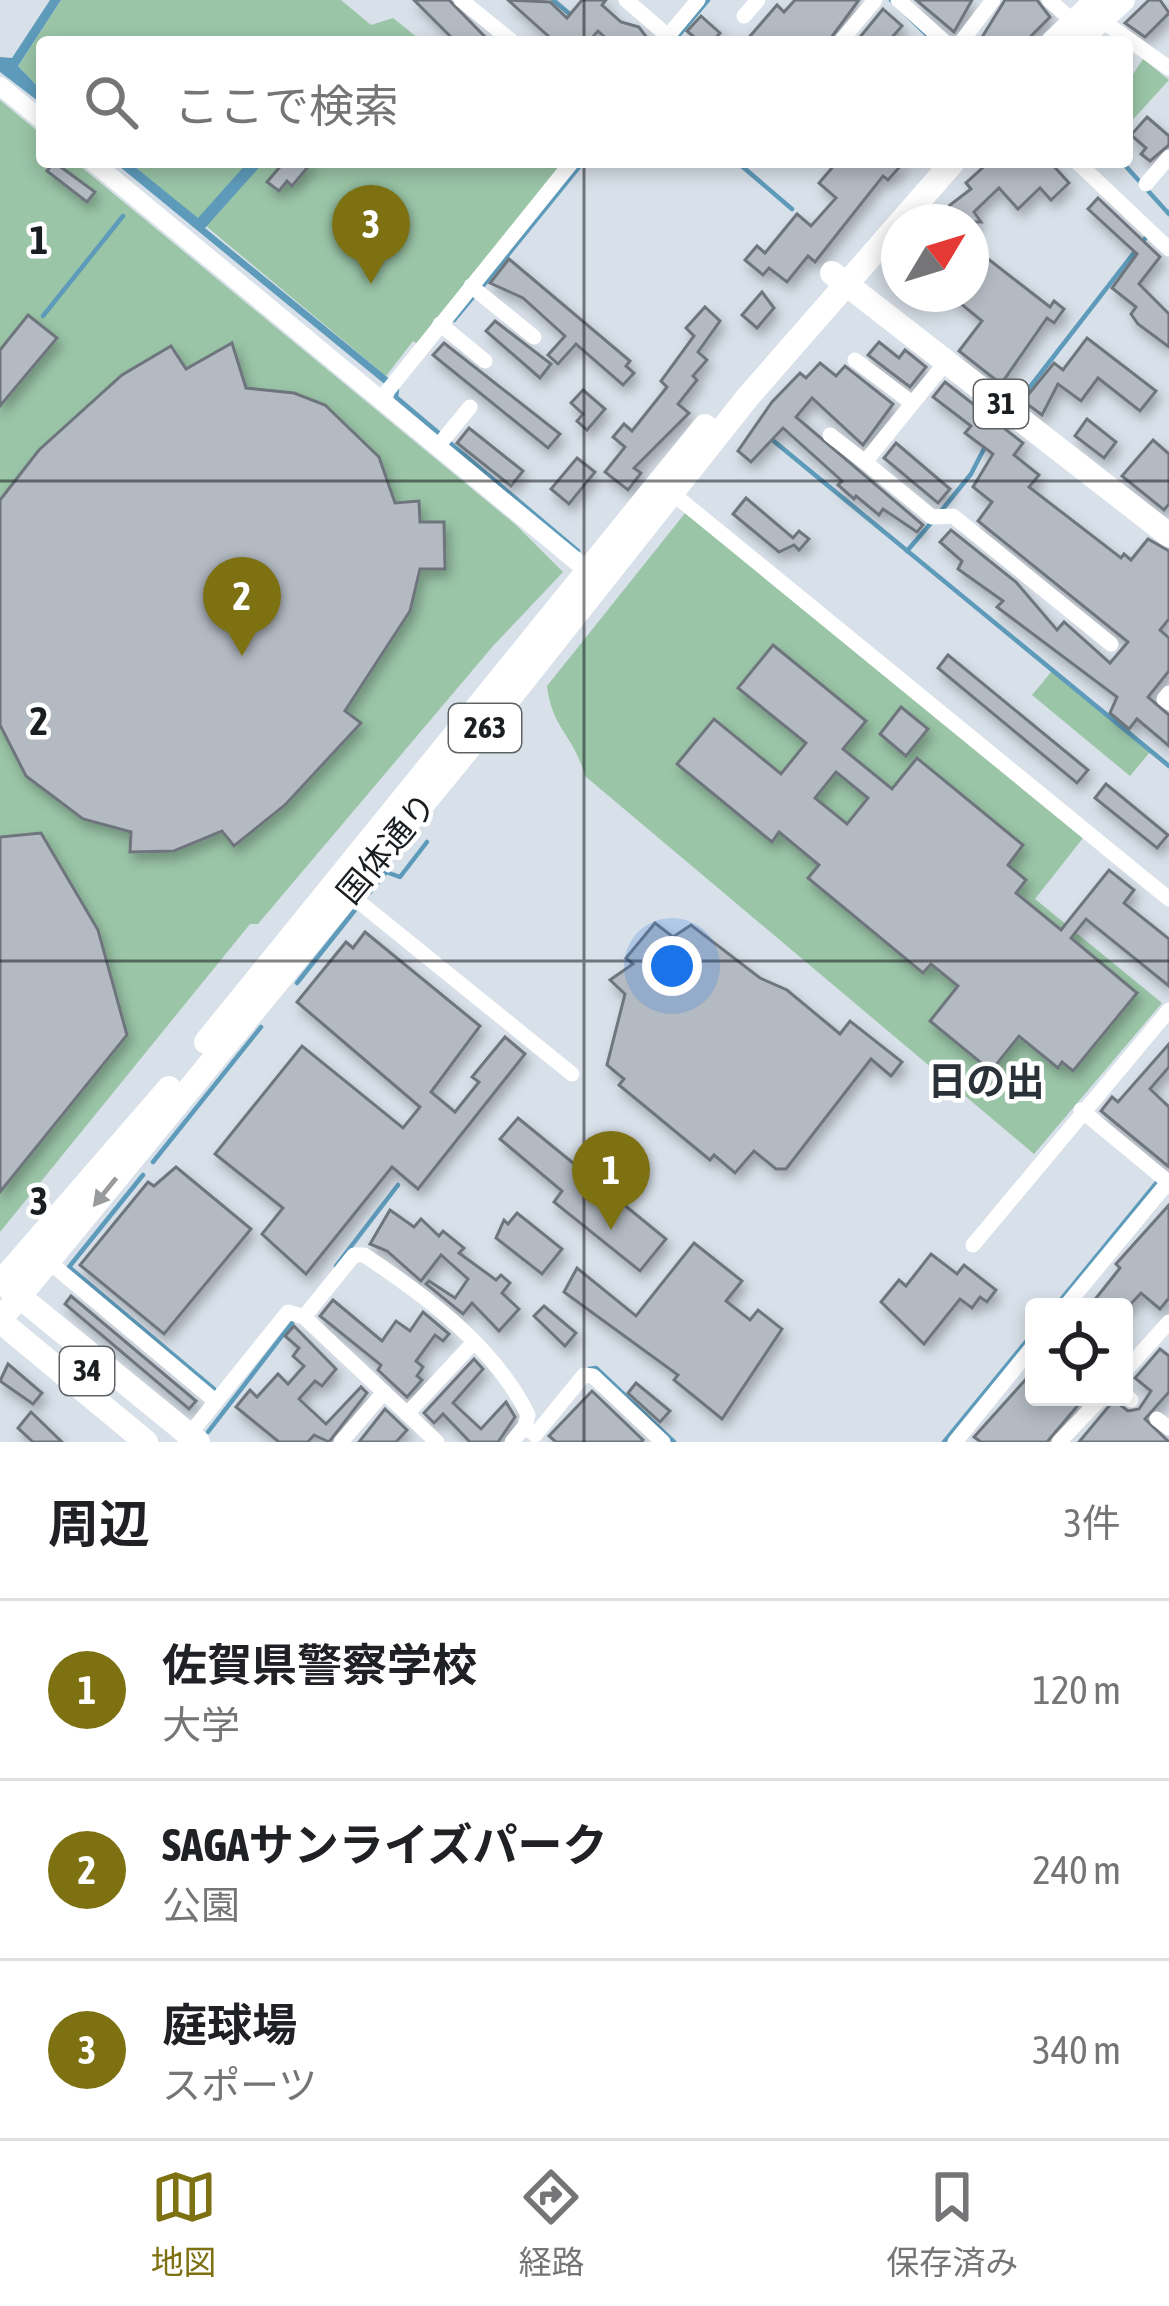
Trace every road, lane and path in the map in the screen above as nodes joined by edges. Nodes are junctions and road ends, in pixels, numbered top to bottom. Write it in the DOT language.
graph roads {
  1 [pos="461,0"];
  2 [pos="626,0"];
  3 [pos="698,0"];
  4 [pos="758,0"];
  5 [pos="875,0"];
  6 [pos="898,0"];
  7 [pos="993,0"];
  8 [pos="1049,0"];
  9 [pos="1123,0"];
  10 [pos="1099,10"];
  11 [pos="744,16"];
  12 [pos="1076,32"];
  13 [pos="505,36"];
  14 [pos="663,36"];
  15 [pos="668,36"];
  16 [pos="845,36"];
  17 [pos="938,36"];
  18 [pos="966,36"];
  19 [pos="1130,36"];
  20 [pos="1133,38"];
  21 [pos="1169,68"];
  22 [pos="0,86"];
  23 [pos="36,115"];
  24 [pos="1169,157"];
  25 [pos="101,168"];
  26 [pos="568,168"];
  27 [pos="930,168"];
  28 [pos="947,168"];
  29 [pos="1083,168"];
  30 [pos="1146,184"];
  31 [pos="1169,249"];
  32 [pos="838,278"];
  33 [pos="476,290"];
  34 [pos="445,328"];
  35 [pos="533,338"];
  36 [pos="855,360"];
  37 [pos="485,361"];
  38 [pos="946,362"];
  39 [pos="388,390"];
  40 [pos="912,403"];
  41 [pos="470,407"];
  42 [pos="830,435"];
  43 [pos="438,446"];
  44 [pos="865,462"];
  45 [pos="672,493"];
  46 [pos="1169,535"];
  47 [pos="588,572"];
  48 [pos="1111,644"];
  49 [pos="1169,693"];
  50 [pos="1169,703"];
  51 [pos="348,893"];
  52 [pos="1169,899"];
  53 [pos="1169,1010"];
  54 [pos="572,1074"];
  55 [pos="1082,1110"];
  56 [pos="1165,1179"];
  57 [pos="973,1246"];
  58 [pos="48,1261"];
  59 [pos="1072,1298"];
  60 [pos="3,1300"];
  61 [pos="304,1317"];
  62 [pos="1169,1322"];
  63 [pos="0,1341"];
  64 [pos="473,1342"];
  65 [pos="1025,1356"];
  66 [pos="1133,1362"];
  67 [pos="384,1392"];
  68 [pos="214,1400"];
  69 [pos="1093,1406"];
  70 [pos="407,1414"];
  71 [pos="532,1433"];
  72 [pos="186,1440"];
  73 [pos="957,1441"];
  74 [pos="121,1442"];
  75 [pos="146,1442"];
  76 [pos="341,1442"];
  77 [pos="437,1442"];
  78 [pos="512,1442"];
  79 [pos="663,1442"];
  80 [pos="1059,1442"];
  1 -- 13 [label="street"];
  2 -- 14 [label="street"];
  3 -- 15 [label="street"];
  4 -- 11 [label="street"];
  5 -- 16 [label="street"];
  6 -- 17 [label="street"];
  7 -- 18 [label="street"];
  8 -- 12 [label="street"];
  9 -- 10 [label="main road"];
  10 -- 12 [label="main road"];
  10 -- 19 [label="street"];
  20 -- 21 [label="street"];
  22 -- 23 [label="street"];
  24 -- 30 [label="street"];
  25 -- 39 [label="street"];
  26 -- 33 [label="street"];
  27 -- 32 [label="main road, 国体通り / 263"];
  28 -- 32 [label="main road, 国体通り / 263"];
  29 -- 31 [label="street"];
  32 -- 38 [label="main road, 31"];
  32 -- 45 [label="main road, 国体通り / 263"];
  32 -- 47 [label="main road, 国体通り / 263"];
  33 -- 34 [label="street"];
  33 -- 35 [label="street"];
  34 -- 37 [label="street"];
  34 -- 39 [label="street"];
  36 -- 40 [label="street"];
  38 -- 40 [label="street"];
  38 -- 46 [label="main road, 31"];
  39 -- 43 [label="street"];
  40 -- 44 [label="street"];
  41 -- 43 [label="street"];
  42 -- 44 [label="street"];
  43 -- 47 [label="street"];
  44 -- 48 [label="street"];
  45 -- 51 [label="main road, 国体通り / 263"];
  45 -- 52 [label="street"];
  47 -- 60 [label="main road, 国体通り / 263"];
  49 -- 50 [label="street"];
  51 -- 54 [label="street"];
  51 -- 58 [label="main road, 国体通り / 263, one-way"];
  53 -- 55 [label="street"];
  55 -- 56 [label="street"];
  55 -- 57 [label="street"];
  56 -- 59 [label="street"];
  58 -- 60 [label="main road, 国体通り / 263"];
  58 -- 68 [label="street"];
  60 -- 72 [label="main road"];
  60 -- 75 [label="main road, 34"];
  61 -- 64 [label="street"];
  61 -- 67 [label="street"];
  61 -- 68 [label="street"];
  62 -- 66 [label="street"];
  63 -- 74 [label="main road"];
  64 -- 70 [label="street"];
  64 -- 71 [label="street"];
  65 -- 73 [label="street"];
  67 -- 70 [label="street"];
  67 -- 76 [label="street"];
  68 -- 72 [label="street"];
  69 -- 80 [label="street"];
  70 -- 77 [label="street"];
  71 -- 78 [label="street"];
  71 -- 79 [label="street"];
}
